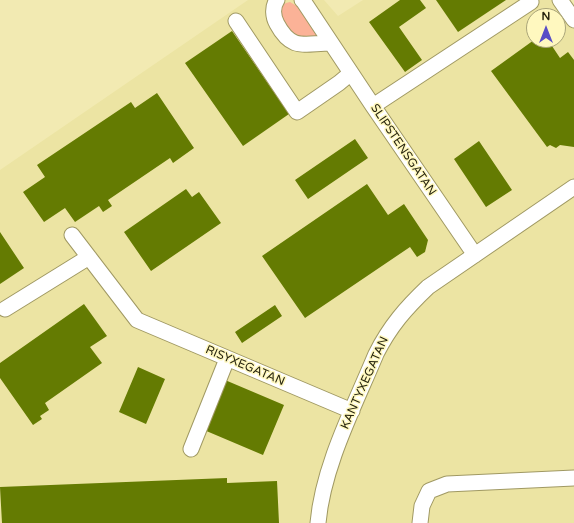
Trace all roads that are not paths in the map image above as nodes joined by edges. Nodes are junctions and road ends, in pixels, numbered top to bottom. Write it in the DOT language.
graph roads {
  1 [pos="277,0"];
  2 [pos="302,0"];
  3 [pos="560,0"];
  4 [pos="532,2"];
  5 [pos="574,20"];
  6 [pos="236,21"];
  7 [pos="332,43"];
  8 [pos="352,74"];
  9 [pos="373,106"];
  10 [pos="574,187"];
  11 [pos="72,235"];
  12 [pos="475,255"];
  13 [pos="89,257"];
  14 [pos="6,309"];
  15 [pos="227,359"];
  16 [pos="352,411"];
  17 [pos="191,449"];
  18 [pos="574,478"];
  19 [pos="318,523"];
  20 [pos="420,523"];
  1 -- 7 [label="street"];
  2 -- 7 [label="street, SLIPSTENSGATAN"];
  3 -- 5 [label="street"];
  4 -- 9 [label="street"];
  6 -- 8 [label="street"];
  7 -- 8 [label="street, SLIPSTENSGATAN"];
  8 -- 9 [label="street, SLIPSTENSGATAN"];
  9 -- 12 [label="street, SLIPSTENSGATAN"];
  10 -- 12 [label="street, KANTYXEGATAN"];
  11 -- 13 [label="street"];
  12 -- 16 [label="street, KANTYXEGATAN"];
  13 -- 14 [label="street"];
  13 -- 15 [label="street, RISYXEGATAN"];
  15 -- 16 [label="street, RISYXEGATAN"];
  15 -- 17 [label="street"];
  16 -- 19 [label="street, KANTYXEGATAN"];
  18 -- 20 [label="street"];
}
